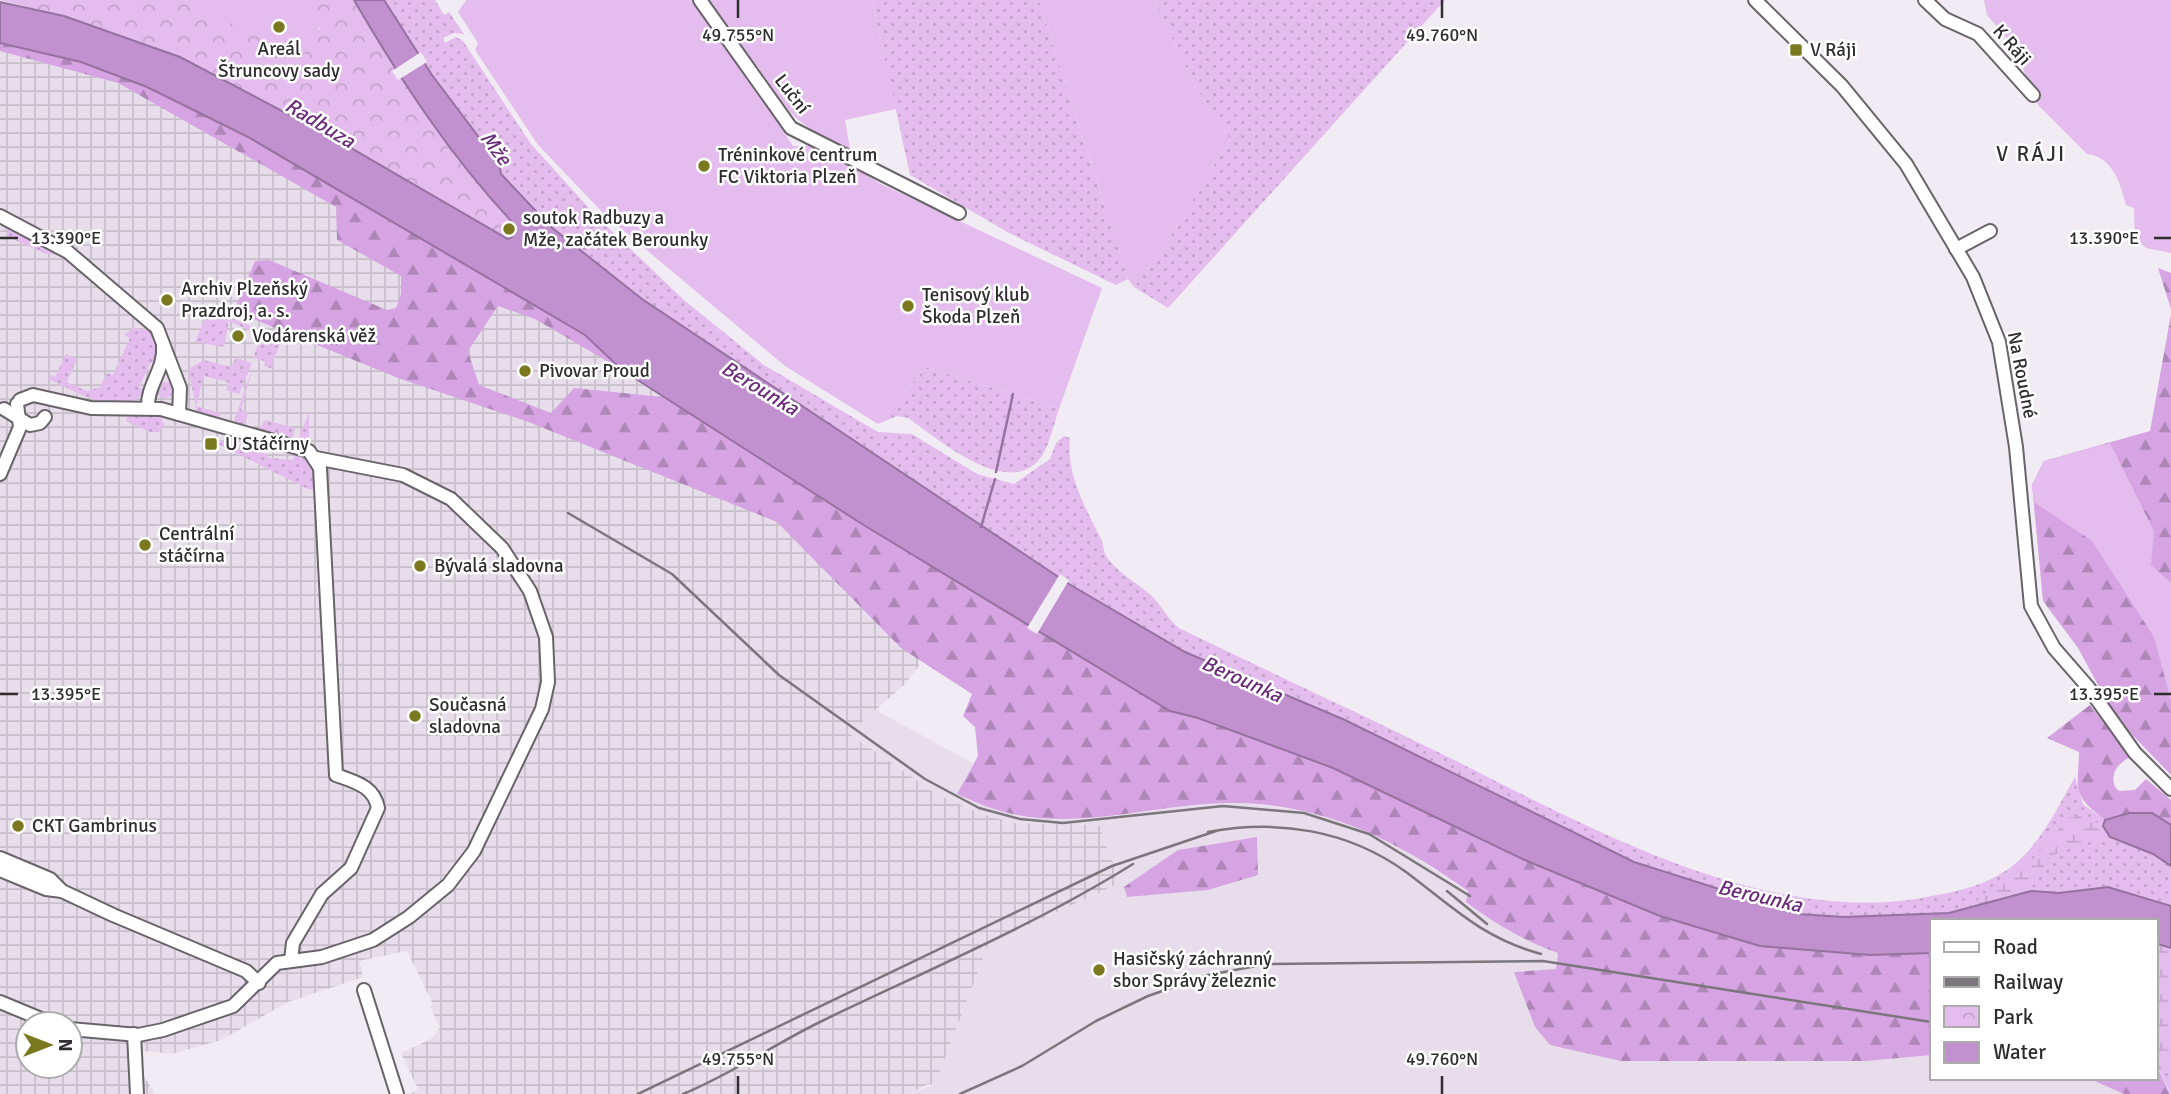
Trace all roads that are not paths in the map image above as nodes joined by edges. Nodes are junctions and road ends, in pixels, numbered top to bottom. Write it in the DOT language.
graph roads {
  1 [pos="700,0"];
  2 [pos="1755,0"];
  3 [pos="1925,0"];
  4 [pos="2034,95"];
  5 [pos="959,213"];
  6 [pos="0,216"];
  7 [pos="1990,231"];
  8 [pos="1956,249"];
  9 [pos="163,342"];
  10 [pos="38,396"];
  11 [pos="77,405"];
  12 [pos="12,407"];
  13 [pos="148,407"];
  14 [pos="46,413"];
  15 [pos="179,414"];
  16 [pos="30,425"];
  17 [pos="18,433"];
  18 [pos="316,458"];
  19 [pos="0,474"];
  20 [pos="2171,789"];
  21 [pos="0,858"];
  22 [pos="0,870"];
  23 [pos="62,891"];
  24 [pos="291,960"];
  25 [pos="259,983"];
  26 [pos="365,990"];
  27 [pos="0,1002"];
  28 [pos="19,1010"];
  29 [pos="84,1030"];
  30 [pos="134,1034"];
  31 [pos="137,1094"];
  32 [pos="397,1094"];
  1 -- 5 [label="street, Luční"];
  2 -- 8 [label="street, Na Roudné"];
  3 -- 4 [label="street, K Ráji"];
  6 -- 9 [label="street"];
  7 -- 8 [label="street"];
  8 -- 20 [label="street, Na Roudné"];
  9 -- 13 [label="street"];
  9 -- 15 [label="street"];
  10 -- 11 [label="street"];
  10 -- 12 [label="street"];
  10 -- 14 [label="street"];
  11 -- 13 [label="street"];
  11 -- 14 [label="street"];
  12 -- 16 [label="street"];
  12 -- 17 [label="street"];
  13 -- 15 [label="street"];
  14 -- 16 [label="street"];
  15 -- 18 [label="street"];
  16 -- 17 [label="street"];
  17 -- 19 [label="street"];
  18 -- 24 [label="street"];
  18 -- 24 [label="street"];
  21 -- 23 [label="street"];
  22 -- 23 [label="street"];
  23 -- 25 [label="street"];
  24 -- 25 [label="street"];
  25 -- 30 [label="street"];
  26 -- 32 [label="street"];
  27 -- 28 [label="street"];
  29 -- 30 [label="street"];
  30 -- 31 [label="street"];
}
